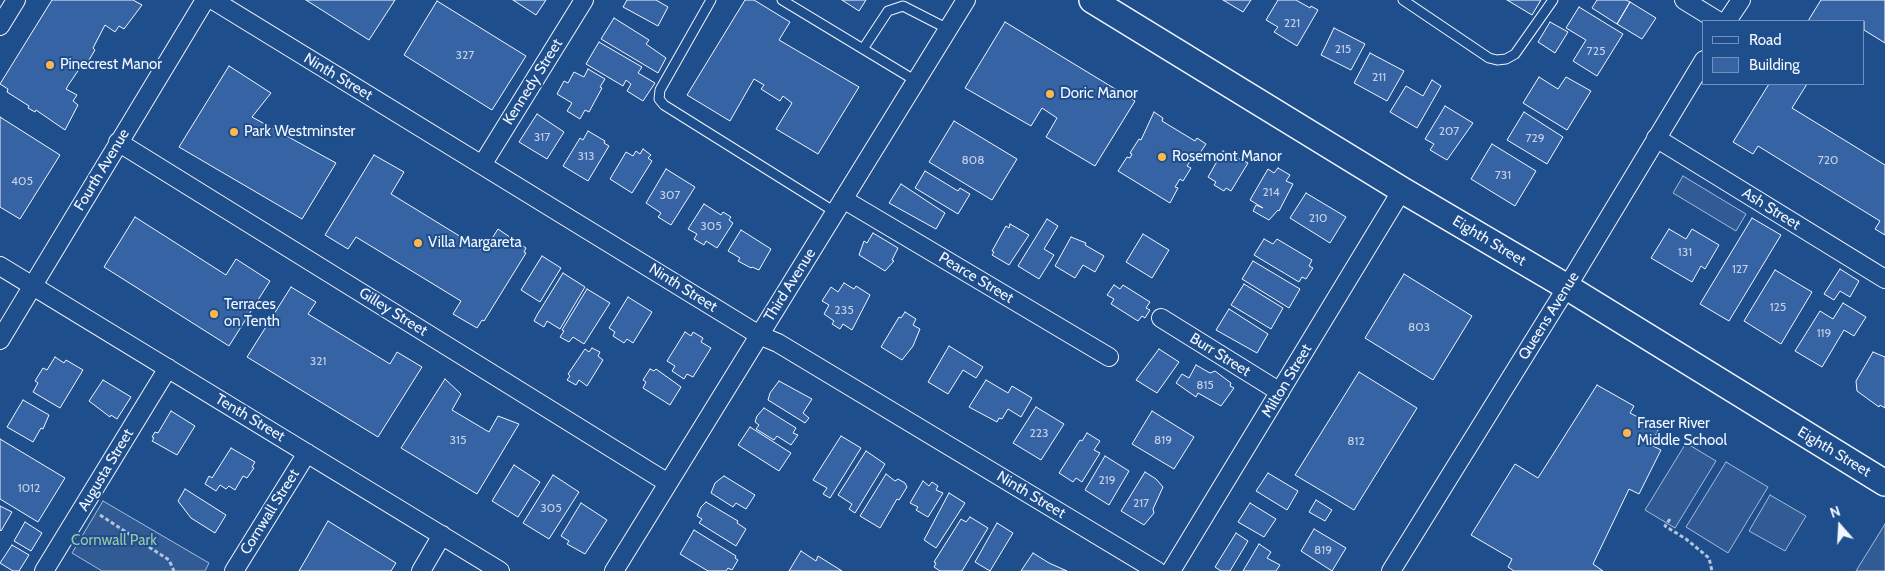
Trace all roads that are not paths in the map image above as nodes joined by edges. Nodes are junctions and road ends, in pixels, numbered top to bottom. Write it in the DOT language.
graph roads {
  1 [pos="16,0"];
  2 [pos="205,0"];
  3 [pos="213,0"];
  4 [pos="584,0"];
  5 [pos="711,0"];
  6 [pos="782,0"];
  7 [pos="966,0"];
  8 [pos="1092,0"];
  9 [pos="1403,0"];
  10 [pos="1553,0"];
  11 [pos="1684,0"];
  12 [pos="1740,0"];
  13 [pos="1716,20"];
  14 [pos="1729,20"];
  15 [pos="0,26"];
  16 [pos="948,29"];
  17 [pos="862,48"];
  18 [pos="1702,63"];
  19 [pos="916,82"];
  20 [pos="1656,138"];
  21 [pos="118,142"];
  22 [pos="482,165"];
  23 [pos="1402,190"];
  24 [pos="839,206"];
  25 [pos="0,266"];
  26 [pos="1885,279"];
  27 [pos="33,286"];
  28 [pos="1567,287"];
  29 [pos="1161,318"];
  30 [pos="759,335"];
  31 [pos="0,340"];
  32 [pos="1108,357"];
  33 [pos="168,368"];
  34 [pos="1280,392"];
  35 [pos="307,453"];
  36 [pos="668,483"];
  37 [pos="1885,483"];
  38 [pos="442,536"];
  39 [pos="44,571"];
  40 [pos="234,571"];
  41 [pos="421,571"];
  42 [pos="500,571"];
  43 [pos="614,571"];
  44 [pos="1157,571"];
  45 [pos="1171,571"];
  46 [pos="1391,571"];
  1 -- 15 [label="street"];
  2 -- 21 [label="street, Fourth Avenue"];
  3 -- 22 [label="street, Ninth Street"];
  4 -- 22 [label="street, Kennedy Street"];
  5 -- 24 [label="lane"];
  6 -- 17 [label="lane"];
  7 -- 16 [label="street, Third Avenue"];
  8 -- 23 [label="street, Eighth Street"];
  9 -- 10 [label="lane"];
  11 -- 13 [label="street"];
  12 -- 14 [label="street"];
  16 -- 17 [label="lane"];
  16 -- 19 [label="street, Third Avenue"];
  17 -- 19 [label="lane"];
  18 -- 20 [label="street, Queens Avenue"];
  19 -- 24 [label="street, Third Avenue"];
  20 -- 26 [label="street, Ash Street"];
  20 -- 28 [label="street, Queens Avenue"];
  21 -- 27 [label="street, Fourth Avenue"];
  21 -- 36 [label="street, Gilley Street"];
  22 -- 30 [label="street, Ninth Street"];
  23 -- 28 [label="street, Eighth Street"];
  23 -- 34 [label="street, Milton Street"];
  24 -- 30 [label="street, Third Avenue"];
  24 -- 32 [label="street, Pearce Street"];
  25 -- 27 [label="street, Tenth Street"];
  27 -- 31 [label="street, Fourth Avenue"];
  27 -- 33 [label="street, Tenth Street"];
  28 -- 37 [label="street, Eighth Street"];
  28 -- 46 [label="street, Queens Avenue"];
  29 -- 34 [label="street, Burr Street"];
  30 -- 36 [label="street, Third Avenue"];
  30 -- 44 [label="street, Ninth Street"];
  33 -- 35 [label="street, Tenth Street"];
  33 -- 39 [label="street, Augusta Street"];
  34 -- 45 [label="street, Milton Street"];
  35 -- 38 [label="street, Tenth Street"];
  35 -- 40 [label="street, Cornwall Street"];
  36 -- 43 [label="street, Third Avenue"];
  38 -- 41 [label="street"];
  38 -- 42 [label="street, Tenth Street"];
}
